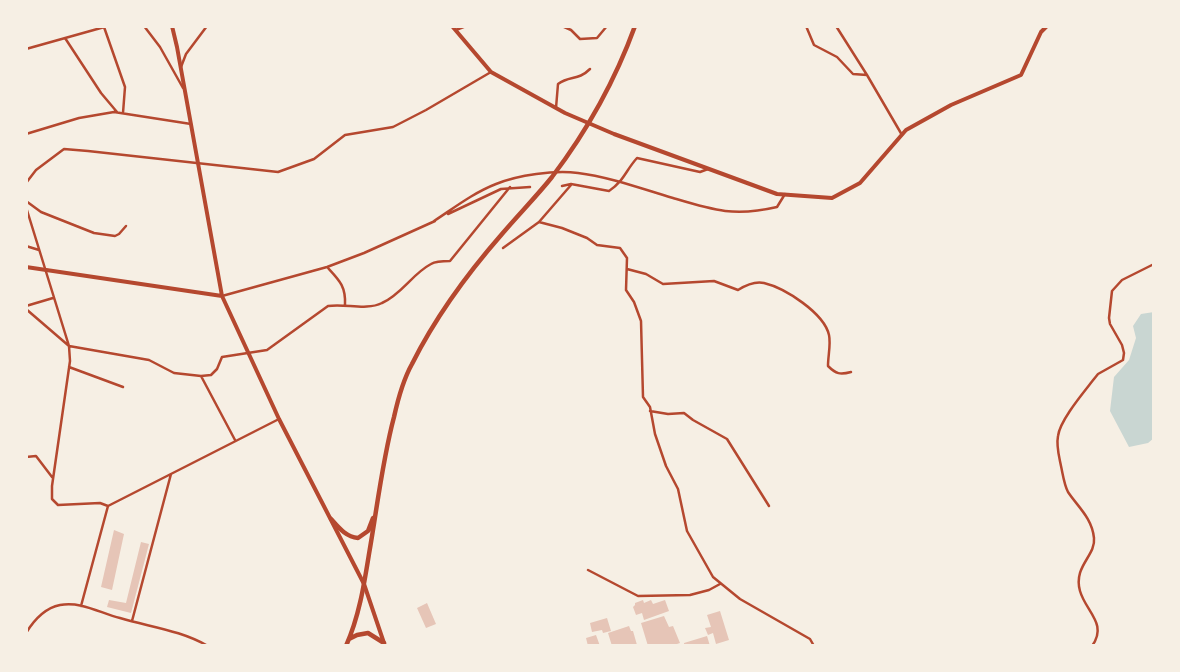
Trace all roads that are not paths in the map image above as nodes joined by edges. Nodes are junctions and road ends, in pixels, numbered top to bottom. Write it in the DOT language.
graph roads {
  1 [pos="108,26"];
  2 [pos="144,26"];
  3 [pos="172,26"];
  4 [pos="207,26"];
  5 [pos="466,26"];
  6 [pos="562,26"];
  7 [pos="607,26"];
  8 [pos="636,26"];
  9 [pos="806,26"];
  10 [pos="836,26"];
  11 [pos="1047,26"];
  12 [pos="104,28"];
  13 [pos="454,28"];
  14 [pos="64,38"];
  15 [pos="26,49"];
  16 [pos="181,68"];
  17 [pos="590,69"];
  18 [pos="490,72"];
  19 [pos="867,75"];
  20 [pos="185,92"];
  21 [pos="556,108"];
  22 [pos="117,112"];
  23 [pos="123,113"];
  24 [pos="191,124"];
  25 [pos="26,134"];
  26 [pos="902,135"];
  27 [pos="198,163"];
  28 [pos="708,169"];
  29 [pos="555,173"];
  30 [pos="620,182"];
  31 [pos="26,183"];
  32 [pos="572,184"];
  33 [pos="562,186"];
  34 [pos="510,187"];
  35 [pos="530,187"];
  36 [pos="785,194"];
  37 [pos="26,201"];
  38 [pos="26,207"];
  39 [pos="434,221"];
  40 [pos="539,222"];
  41 [pos="126,226"];
  42 [pos="26,246"];
  43 [pos="503,248"];
  44 [pos="39,250"];
  45 [pos="1154,264"];
  46 [pos="26,267"];
  47 [pos="326,267"];
  48 [pos="627,268"];
  49 [pos="44,270"];
  50 [pos="222,296"];
  51 [pos="54,298"];
  52 [pos="345,305"];
  53 [pos="26,307"];
  54 [pos="69,346"];
  55 [pos="249,353"];
  56 [pos="69,368"];
  57 [pos="851,372"];
  58 [pos="201,376"];
  59 [pos="123,387"];
  60 [pos="650,411"];
  61 [pos="279,418"];
  62 [pos="236,441"];
  63 [pos="26,457"];
  64 [pos="171,474"];
  65 [pos="53,477"];
  66 [pos="108,506"];
  67 [pos="769,506"];
  68 [pos="377,507"];
  69 [pos="331,519"];
  70 [pos="588,570"];
  71 [pos="364,584"];
  72 [pos="721,584"];
  73 [pos="81,606"];
  74 [pos="132,621"];
  75 [pos="26,633"];
  76 [pos="349,639"];
  77 [pos="384,644"];
  78 [pos="208,646"];
  79 [pos="346,646"];
  80 [pos="814,646"];
  81 [pos="1092,646"];
  1 -- 12 [label="street"];
  2 -- 20 [label="street"];
  3 -- 16 [label="street"];
  4 -- 16 [label="street"];
  5 -- 13 [label="street"];
  6 -- 7 [label="street"];
  8 -- 29 [label="main road"];
  9 -- 19 [label="street"];
  10 -- 19 [label="street"];
  11 -- 26 [label="street"];
  12 -- 14 [label="street"];
  12 -- 23 [label="street"];
  13 -- 18 [label="street"];
  14 -- 15 [label="street"];
  14 -- 22 [label="street"];
  16 -- 20 [label="street"];
  17 -- 21 [label="street"];
  18 -- 21 [label="street"];
  18 -- 27 [label="street"];
  19 -- 26 [label="street"];
  20 -- 24 [label="street"];
  21 -- 28 [label="street"];
  22 -- 23 [label="street"];
  22 -- 25 [label="street"];
  23 -- 24 [label="street"];
  24 -- 27 [label="street"];
  26 -- 36 [label="street"];
  27 -- 31 [label="street"];
  27 -- 50 [label="street"];
  28 -- 30 [label="street"];
  28 -- 36 [label="street"];
  29 -- 30 [label="street"];
  29 -- 39 [label="street"];
  29 -- 68 [label="main road"];
  30 -- 32 [label="street"];
  30 -- 36 [label="street"];
  32 -- 33 [label="street"];
  32 -- 40 [label="street"];
  34 -- 35 [label="street"];
  34 -- 39 [label="street"];
  34 -- 52 [label="street"];
  37 -- 41 [label="street"];
  38 -- 44 [label="street"];
  39 -- 47 [label="street"];
  40 -- 43 [label="street"];
  40 -- 48 [label="street"];
  42 -- 44 [label="street"];
  44 -- 49 [label="street"];
  45 -- 81 [label="street"];
  46 -- 49 [label="street"];
  47 -- 50 [label="street"];
  47 -- 52 [label="street"];
  48 -- 57 [label="street"];
  48 -- 60 [label="street"];
  49 -- 50 [label="street"];
  49 -- 51 [label="street"];
  50 -- 55 [label="street"];
  51 -- 53 [label="street"];
  51 -- 54 [label="street"];
  52 -- 55 [label="street"];
  53 -- 54 [label="street"];
  54 -- 56 [label="street"];
  54 -- 58 [label="street"];
  55 -- 58 [label="street"];
  55 -- 61 [label="street"];
  56 -- 59 [label="street"];
  56 -- 65 [label="street"];
  58 -- 62 [label="street"];
  60 -- 67 [label="street"];
  60 -- 72 [label="street"];
  61 -- 62 [label="street"];
  61 -- 69 [label="street"];
  62 -- 64 [label="street"];
  63 -- 65 [label="street"];
  64 -- 66 [label="street"];
  64 -- 74 [label="street"];
  65 -- 66 [label="street"];
  66 -- 73 [label="street"];
  68 -- 69 [label="main road"];
  68 -- 71 [label="main road"];
  69 -- 71 [label="street"];
  70 -- 72 [label="street"];
  71 -- 76 [label="main road"];
  71 -- 77 [label="street"];
  72 -- 80 [label="street"];
  73 -- 74 [label="street"];
  73 -- 75 [label="street"];
  74 -- 78 [label="street"];
  76 -- 77 [label="main road"];
  76 -- 79 [label="main road"];
}
